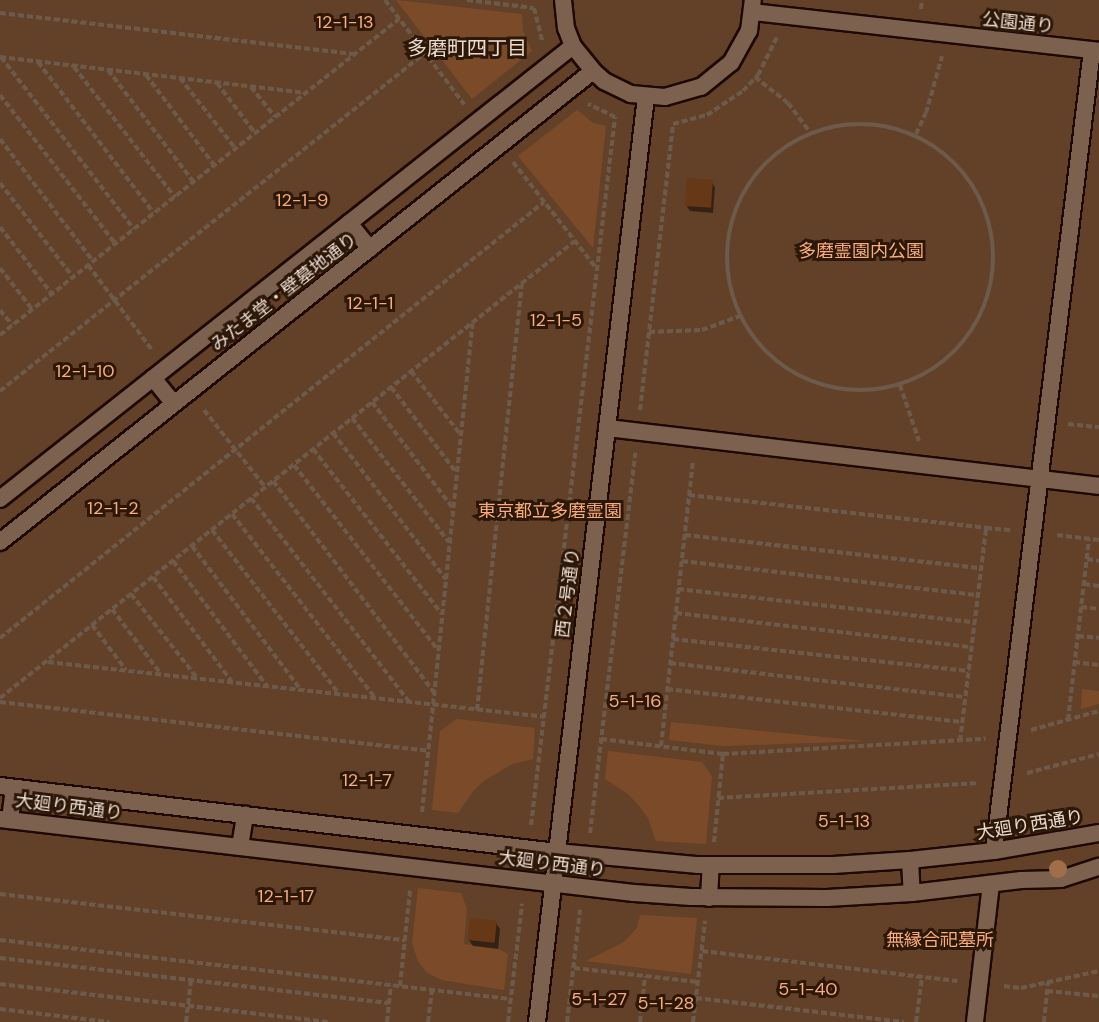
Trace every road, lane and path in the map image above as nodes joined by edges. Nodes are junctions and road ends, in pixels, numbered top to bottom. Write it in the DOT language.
graph roads {
  1 [pos="385,0"];
  2 [pos="467,0"];
  3 [pos="562,0"];
  4 [pos="753,6"];
  5 [pos="0,13"];
  6 [pos="399,18"];
  7 [pos="573,46"];
  8 [pos="545,51"];
  9 [pos="1095,51"];
  10 [pos="425,53"];
  11 [pos="354,54"];
  12 [pos="942,56"];
  13 [pos="1,57"];
  14 [pos="38,62"];
  15 [pos="74,66"];
  16 [pos="108,70"];
  17 [pos="593,71"];
  18 [pos="145,74"];
  19 [pos="756,77"];
  20 [pos="180,78"];
  21 [pos="216,82"];
  22 [pos="251,86"];
  23 [pos="306,93"];
  24 [pos="0,95"];
  25 [pos="646,97"];
  26 [pos="584,101"];
  27 [pos="275,117"];
  28 [pos="478,121"];
  29 [pos="673,124"];
  30 [pos="810,132"];
  31 [pos="255,133"];
  32 [pos="916,134"];
  33 [pos="0,139"];
  34 [pos="500,145"];
  35 [pos="235,148"];
  36 [pos="214,165"];
  37 [pos="194,181"];
  38 [pos="0,183"];
  39 [pos="175,197"];
  40 [pos="544,202"];
  41 [pos="154,213"];
  42 [pos="349,223"];
  43 [pos="0,227"];
  44 [pos="134,229"];
  45 [pos="575,241"];
  46 [pos="115,243"];
  47 [pos="370,249"];
  48 [pos="93,261"];
  49 [pos="88,265"];
  50 [pos="0,268"];
  51 [pos="597,269"];
  52 [pos="626,273"];
  53 [pos="73,277"];
  54 [pos="522,283"];
  55 [pos="52,294"];
  56 [pos="115,300"];
  57 [pos="32,309"];
  58 [pos="0,310"];
  59 [pos="740,316"];
  60 [pos="472,323"];
  61 [pos="12,326"];
  62 [pos="649,332"];
  63 [pos="0,335"];
  64 [pos="156,354"];
  65 [pos="411,371"];
  66 [pos="153,378"];
  67 [pos="900,385"];
  68 [pos="391,387"];
  69 [pos="0,392"];
  70 [pos="372,402"];
  71 [pos="174,404"];
  72 [pos="200,405"];
  73 [pos="352,418"];
  74 [pos="608,428"];
  75 [pos="637,432"];
  76 [pos="333,433"];
  77 [pos="460,434"];
  78 [pos="696,439"];
  79 [pos="314,449"];
  80 [pos="235,450"];
  81 [pos="294,465"];
  82 [pos="921,465"];
  83 [pos="456,472"];
  84 [pos="1040,479"];
  85 [pos="273,481"];
  86 [pos="1099,486"];
  87 [pos="266,488"];
  88 [pos="689,495"];
  89 [pos="251,498"];
  90 [pos="0,499"];
  91 [pos="453,508"];
  92 [pos="232,514"];
  93 [pos="986,528"];
  94 [pos="212,530"];
  95 [pos="1033,533"];
  96 [pos="684,535"];
  97 [pos="1089,539"];
  98 [pos="1099,540"];
  99 [pos="0,542"];
  100 [pos="449,542"];
  101 [pos="192,546"];
  102 [pos="1087,560"];
  103 [pos="173,561"];
  104 [pos="682,561"];
  105 [pos="1099,561"];
  106 [pos="981,568"];
  107 [pos="153,577"];
  108 [pos="446,579"];
  109 [pos="1084,584"];
  110 [pos="1099,586"];
  111 [pos="678,589"];
  112 [pos="131,594"];
  113 [pos="978,595"];
  114 [pos="1081,607"];
  115 [pos="112,609"];
  116 [pos="1099,609"];
  117 [pos="676,613"];
  118 [pos="442,614"];
  119 [pos="974,622"];
  120 [pos="92,625"];
  121 [pos="1078,636"];
  122 [pos="0,638"];
  123 [pos="1099,638"];
  124 [pos="673,639"];
  125 [pos="971,647"];
  126 [pos="438,650"];
  127 [pos="47,662"];
  128 [pos="1074,662"];
  129 [pos="670,663"];
  130 [pos="1099,665"];
  131 [pos="126,670"];
  132 [pos="968,671"];
  133 [pos="161,674"];
  134 [pos="197,678"];
  135 [pos="233,682"];
  136 [pos="267,686"];
  137 [pos="667,689"];
  138 [pos="301,690"];
  139 [pos="434,692"];
  140 [pos="339,694"];
  141 [pos="965,697"];
  142 [pos="376,699"];
  143 [pos="0,700"];
  144 [pos="409,702"];
  145 [pos="433,705"];
  146 [pos="477,710"];
  147 [pos="1099,711"];
  148 [pos="544,717"];
  149 [pos="1068,720"];
  150 [pos="962,722"];
  151 [pos="1009,736"];
  152 [pos="601,739"];
  153 [pos="960,741"];
  154 [pos="661,747"];
  155 [pos="428,752"];
  156 [pos="723,754"];
  157 [pos="1099,754"];
  158 [pos="1003,780"];
  159 [pos="7,787"];
  160 [pos="718,798"];
  161 [pos="244,814"];
  162 [pos="422,817"];
  163 [pos="5,820"];
  164 [pos="1099,833"];
  165 [pos="530,834"];
  166 [pos="589,842"];
  167 [pos="240,847"];
  168 [pos="714,847"];
  169 [pos="994,851"];
  170 [pos="557,852"];
  171 [pos="910,860"];
  172 [pos="711,865"];
  173 [pos="1099,867"];
  174 [pos="411,884"];
  175 [pos="553,884"];
  176 [pos="991,884"];
  177 [pos="912,893"];
  178 [pos="0,894"];
  179 [pos="708,898"];
  180 [pos="523,900"];
  181 [pos="582,901"];
  182 [pos="706,916"];
  183 [pos="0,940"];
  184 [pos="405,940"];
  185 [pos="702,951"];
  186 [pos="0,958"];
  187 [pos="574,968"];
  188 [pos="1099,971"];
  189 [pos="645,976"];
  190 [pos="922,977"];
  191 [pos="191,980"];
  192 [pos="698,982"];
  193 [pos="1048,982"];
  194 [pos="0,984"];
  195 [pos="980,984"];
  196 [pos="390,985"];
  197 [pos="400,986"];
  198 [pos="432,990"];
  199 [pos="1047,990"];
  200 [pos="1099,996"];
  201 [pos="696,998"];
  202 [pos="511,999"];
  203 [pos="388,1003"];
  204 [pos="188,1005"];
  205 [pos="0,1009"];
  206 [pos="109,1022"];
  207 [pos="186,1022"];
  208 [pos="328,1022"];
  209 [pos="387,1022"];
  210 [pos="428,1022"];
  211 [pos="508,1022"];
  212 [pos="537,1022"];
  213 [pos="567,1022"];
  214 [pos="640,1022"];
  215 [pos="693,1022"];
  216 [pos="904,1022"];
  217 [pos="916,1022"];
  218 [pos="975,1022"];
  219 [pos="1044,1022"];
  1 -- 6 [label="path"];
  2 -- 8 [label="path"];
  3 -- 7 [label="lane"];
  4 -- 9 [label="lane, 公園通り"];
  4 -- 25 [label="lane"];
  5 -- 11 [label="path"];
  6 -- 10 [label="path"];
  6 -- 11 [label="path"];
  7 -- 17 [label="lane"];
  7 -- 28 [label="lane, みたま堂・壁墓地通り"];
  9 -- 84 [label="lane"];
  10 -- 28 [label="path"];
  10 -- 56 [label="path"];
  11 -- 23 [label="path"];
  12 -- 32 [label="path"];
  13 -- 14 [label="path"];
  13 -- 44 [label="path"];
  14 -- 15 [label="path"];
  14 -- 41 [label="path"];
  15 -- 16 [label="path"];
  15 -- 39 [label="path"];
  16 -- 18 [label="path"];
  16 -- 37 [label="path"];
  17 -- 25 [label="lane"];
  17 -- 34 [label="lane, みたま堂・壁墓地通り"];
  18 -- 20 [label="path"];
  18 -- 36 [label="path"];
  19 -- 30 [label="path"];
  20 -- 21 [label="path"];
  20 -- 35 [label="path"];
  21 -- 22 [label="path"];
  21 -- 31 [label="path"];
  22 -- 23 [label="path"];
  22 -- 27 [label="path"];
  23 -- 27 [label="path"];
  24 -- 46 [label="path"];
  25 -- 52 [label="lane, 西２号通り"];
  26 -- 51 [label="path"];
  27 -- 31 [label="path"];
  28 -- 42 [label="lane, みたま堂・壁墓地通り"];
  29 -- 62 [label="path"];
  30 -- 32 [label="path"];
  30 -- 59 [label="path"];
  31 -- 35 [label="path"];
  32 -- 67 [label="path"];
  33 -- 48 [label="path"];
  34 -- 40 [label="path"];
  34 -- 47 [label="lane, みたま堂・壁墓地通り"];
  35 -- 36 [label="path"];
  36 -- 37 [label="path"];
  37 -- 39 [label="path"];
  38 -- 53 [label="path"];
  39 -- 41 [label="path"];
  40 -- 45 [label="path"];
  40 -- 80 [label="path"];
  41 -- 44 [label="path"];
  42 -- 47 [label="lane"];
  42 -- 66 [label="lane, みたま堂・壁墓地通り"];
  43 -- 55 [label="path"];
  44 -- 46 [label="path"];
  45 -- 51 [label="path"];
  45 -- 54 [label="path"];
  46 -- 48 [label="path"];
  47 -- 71 [label="lane, みたま堂・壁墓地通り"];
  48 -- 49 [label="path"];
  49 -- 53 [label="path"];
  49 -- 56 [label="path"];
  50 -- 57 [label="path"];
  51 -- 52 [label="path"];
  51 -- 148 [label="path"];
  52 -- 74 [label="lane, 西２号通り"];
  53 -- 55 [label="path"];
  54 -- 60 [label="path"];
  54 -- 146 [label="path"];
  55 -- 57 [label="path"];
  56 -- 64 [label="path"];
  56 -- 69 [label="path"];
  57 -- 61 [label="path"];
  58 -- 61 [label="path"];
  59 -- 62 [label="path"];
  59 -- 67 [label="path"];
  60 -- 65 [label="path"];
  60 -- 77 [label="path"];
  61 -- 63 [label="path"];
  62 -- 75 [label="path"];
  65 -- 68 [label="path"];
  65 -- 77 [label="path"];
  66 -- 71 [label="lane"];
  66 -- 90 [label="lane, みたま堂・壁墓地通り"];
  67 -- 82 [label="path"];
  68 -- 70 [label="path"];
  68 -- 83 [label="path"];
  70 -- 73 [label="path"];
  70 -- 91 [label="path"];
  71 -- 99 [label="lane, みたま堂・壁墓地通り"];
  72 -- 80 [label="path"];
  73 -- 76 [label="path"];
  73 -- 100 [label="path"];
  74 -- 75 [label="lane"];
  74 -- 170 [label="lane, 西２号通り"];
  75 -- 78 [label="lane"];
  75 -- 152 [label="path"];
  76 -- 79 [label="path"];
  76 -- 108 [label="path"];
  77 -- 83 [label="path"];
  78 -- 82 [label="lane"];
  78 -- 88 [label="path"];
  79 -- 81 [label="path"];
  79 -- 118 [label="path"];
  80 -- 87 [label="path"];
  80 -- 122 [label="path"];
  81 -- 85 [label="path"];
  81 -- 126 [label="path"];
  82 -- 84 [label="lane"];
  83 -- 91 [label="path"];
  84 -- 86 [label="lane"];
  84 -- 95 [label="lane"];
  85 -- 87 [label="path"];
  85 -- 139 [label="path"];
  87 -- 89 [label="path"];
  88 -- 93 [label="path"];
  88 -- 96 [label="path"];
  89 -- 92 [label="path"];
  89 -- 144 [label="path"];
  91 -- 100 [label="path"];
  92 -- 94 [label="path"];
  92 -- 142 [label="path"];
  93 -- 95 [label="path"];
  93 -- 106 [label="path"];
  94 -- 101 [label="path"];
  94 -- 140 [label="path"];
  95 -- 97 [label="path"];
  95 -- 151 [label="lane"];
  96 -- 104 [label="path"];
  96 -- 106 [label="path"];
  97 -- 98 [label="path"];
  97 -- 102 [label="path"];
  100 -- 108 [label="path"];
  101 -- 103 [label="path"];
  101 -- 138 [label="path"];
  102 -- 105 [label="path"];
  102 -- 109 [label="path"];
  103 -- 107 [label="path"];
  103 -- 136 [label="path"];
  104 -- 111 [label="path"];
  104 -- 113 [label="path"];
  106 -- 113 [label="path"];
  107 -- 112 [label="path"];
  107 -- 135 [label="path"];
  108 -- 118 [label="path"];
  109 -- 110 [label="path"];
  109 -- 114 [label="path"];
  111 -- 117 [label="path"];
  111 -- 119 [label="path"];
  112 -- 115 [label="path"];
  112 -- 134 [label="path"];
  113 -- 119 [label="path"];
  114 -- 116 [label="path"];
  114 -- 121 [label="path"];
  115 -- 120 [label="path"];
  115 -- 133 [label="path"];
  117 -- 124 [label="path"];
  117 -- 125 [label="path"];
  118 -- 126 [label="path"];
  119 -- 125 [label="path"];
  120 -- 127 [label="path"];
  120 -- 131 [label="path"];
  121 -- 123 [label="path"];
  121 -- 128 [label="path"];
  124 -- 129 [label="path"];
  124 -- 132 [label="path"];
  125 -- 132 [label="path"];
  126 -- 139 [label="path"];
  127 -- 131 [label="path"];
  127 -- 143 [label="path"];
  128 -- 130 [label="path"];
  128 -- 149 [label="path"];
  129 -- 137 [label="path"];
  129 -- 141 [label="path"];
  131 -- 133 [label="path"];
  132 -- 141 [label="path"];
  133 -- 134 [label="path"];
  134 -- 135 [label="path"];
  135 -- 136 [label="path"];
  136 -- 138 [label="path"];
  137 -- 150 [label="path"];
  137 -- 154 [label="path"];
  138 -- 140 [label="path"];
  139 -- 145 [label="path"];
  140 -- 142 [label="path"];
  141 -- 150 [label="path"];
  142 -- 144 [label="path"];
  143 -- 155 [label="path"];
  144 -- 145 [label="path"];
  145 -- 146 [label="path"];
  145 -- 155 [label="path"];
  146 -- 148 [label="path"];
  147 -- 149 [label="path"];
  148 -- 165 [label="path"];
  149 -- 151 [label="path"];
  150 -- 153 [label="path"];
  151 -- 153 [label="path"];
  151 -- 158 [label="lane"];
  152 -- 154 [label="path"];
  152 -- 166 [label="path"];
  153 -- 156 [label="path"];
  154 -- 156 [label="path"];
  155 -- 162 [label="path"];
  156 -- 160 [label="path"];
  157 -- 158 [label="path"];
  158 -- 160 [label="path"];
  158 -- 169 [label="lane"];
  159 -- 161 [label="lane, 大廻り西通り"];
  159 -- 163 [label="lane"];
  160 -- 168 [label="path"];
  161 -- 167 [label="lane"];
  161 -- 170 [label="lane, 大廻り西通り"];
  163 -- 167 [label="lane, 大廻り西通り"];
  164 -- 169 [label="lane, 大廻り西通り"];
  167 -- 175 [label="lane, 大廻り西通り"];
  169 -- 171 [label="lane, 大廻り西通り"];
  170 -- 172 [label="lane, 大廻り西通り"];
  170 -- 175 [label="lane, 西２号通り"];
  171 -- 172 [label="lane, 大廻り西通り"];
  171 -- 177 [label="lane"];
  172 -- 179 [label="lane"];
  173 -- 176 [label="lane, 大廻り西通り"];
  174 -- 184 [label="path"];
  175 -- 179 [label="lane, 大廻り西通り"];
  175 -- 212 [label="lane, 西２号通り"];
  176 -- 177 [label="lane, 大廻り西通り"];
  176 -- 195 [label="lane"];
  177 -- 179 [label="lane, 大廻り西通り"];
  178 -- 184 [label="path"];
  180 -- 202 [label="path"];
  181 -- 187 [label="path"];
  182 -- 185 [label="path"];
  183 -- 196 [label="path"];
  184 -- 197 [label="path"];
  185 -- 190 [label="path"];
  185 -- 192 [label="path"];
  186 -- 191 [label="path"];
  187 -- 189 [label="path"];
  187 -- 213 [label="path"];
  188 -- 193 [label="path"];
  189 -- 192 [label="path"];
  189 -- 214 [label="path"];
  190 -- 195 [label="path"];
  190 -- 217 [label="path"];
  191 -- 203 [label="path"];
  191 -- 204 [label="path"];
  192 -- 201 [label="path"];
  193 -- 195 [label="path"];
  193 -- 199 [label="path"];
  194 -- 204 [label="path"];
  195 -- 218 [label="lane"];
  196 -- 197 [label="path"];
  196 -- 203 [label="path"];
  197 -- 198 [label="path"];
  198 -- 202 [label="path"];
  198 -- 210 [label="path"];
  199 -- 200 [label="path"];
  199 -- 219 [label="path"];
  201 -- 215 [label="path"];
  201 -- 216 [label="path"];
  202 -- 211 [label="path"];
  203 -- 209 [label="path"];
  204 -- 207 [label="path"];
  204 -- 208 [label="path"];
  205 -- 206 [label="path"];
}
